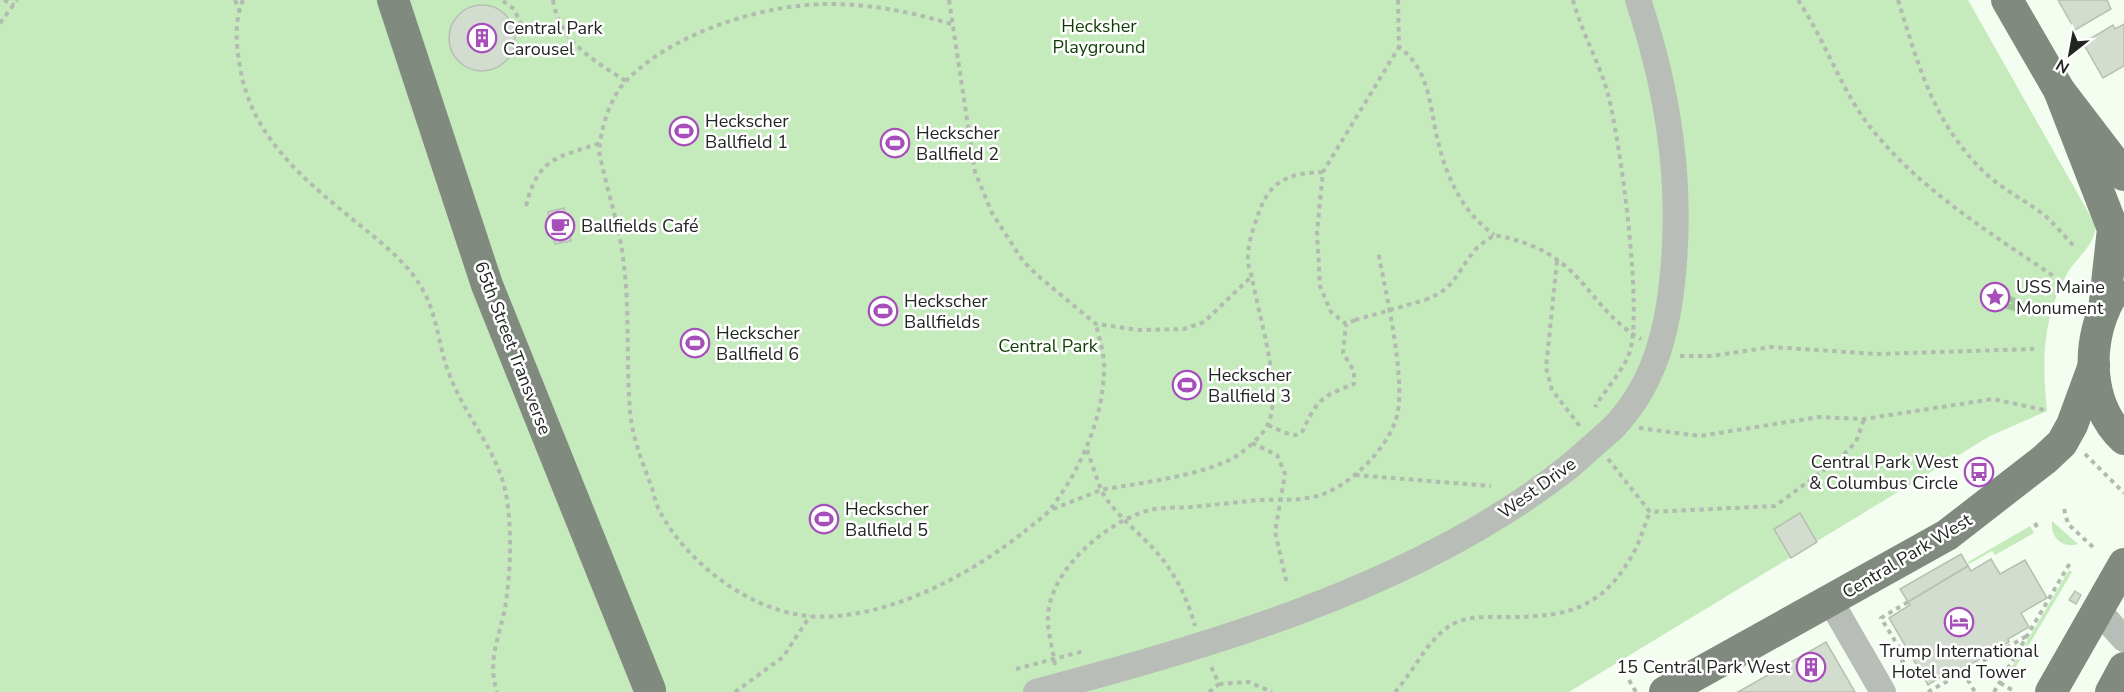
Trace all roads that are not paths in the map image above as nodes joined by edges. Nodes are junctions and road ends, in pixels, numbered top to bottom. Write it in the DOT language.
graph roads {
  1 [pos="393,0"];
  2 [pos="1638,0"];
  3 [pos="2007,0"];
  4 [pos="2059,90"];
  5 [pos="2124,175"];
  6 [pos="2124,278"];
  7 [pos="2104,310"];
  8 [pos="2094,365"];
  9 [pos="2121,439"];
  10 [pos="2124,564"];
  11 [pos="1831,602"];
  12 [pos="2098,610"];
  13 [pos="2124,639"];
  14 [pos="2124,668"];
  15 [pos="650,690"];
  16 [pos="1036,692"];
  17 [pos="1665,692"];
  18 [pos="1883,692"];
  19 [pos="2051,692"];
  20 [pos="2111,692"];
  1 -- 15 [label="main road, 65th Street Transverse"];
  2 -- 16 [label="street, West Drive, bridge"];
  3 -- 4 [label="main road"];
  4 -- 5 [label="main road"];
  4 -- 7 [label="main road"];
  6 -- 7 [label="main road"];
  7 -- 8 [label="main road"];
  8 -- 9 [label="main road"];
  8 -- 11 [label="main road, Central Park West"];
  10 -- 12 [label="main road"];
  11 -- 17 [label="main road, Central Park West"];
  11 -- 18 [label="street"];
  12 -- 13 [label="street"];
  12 -- 19 [label="main road"];
  14 -- 20 [label="main road"];
}
